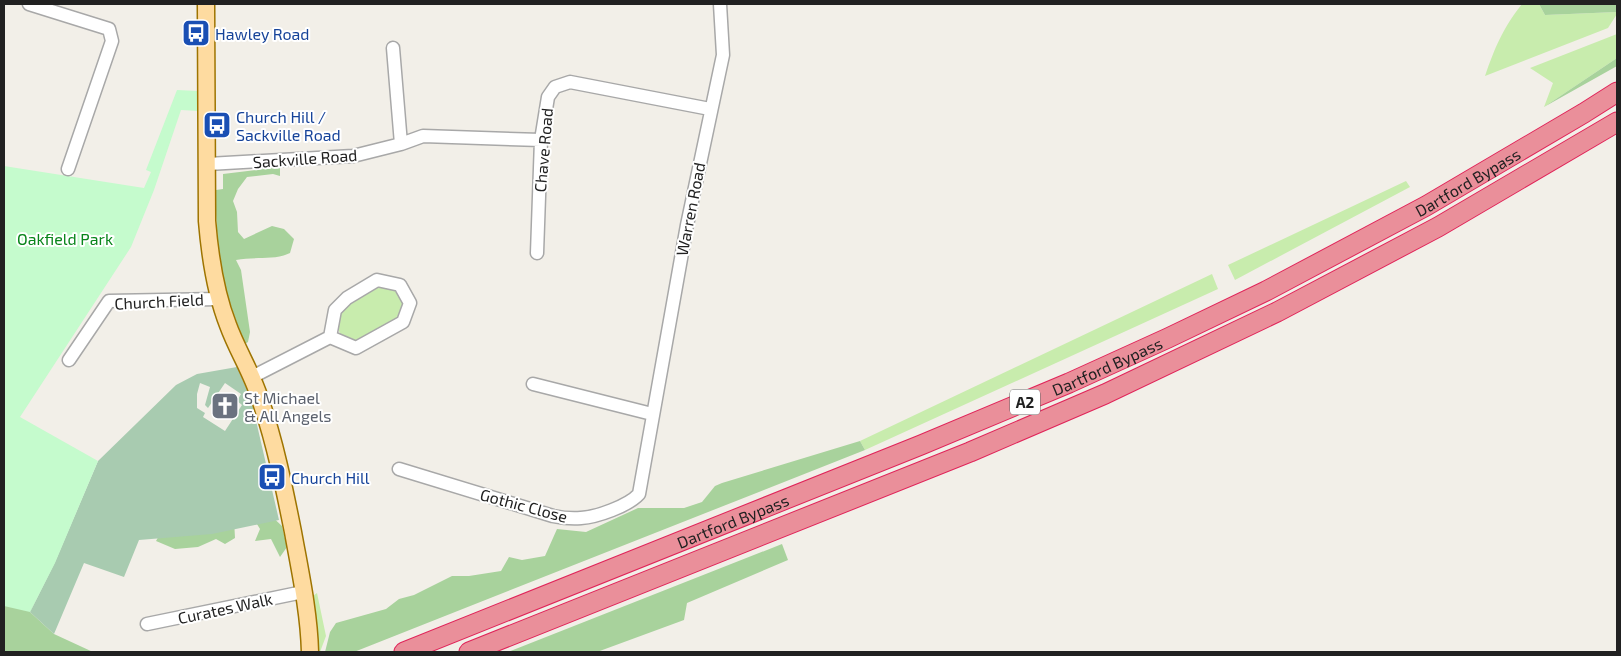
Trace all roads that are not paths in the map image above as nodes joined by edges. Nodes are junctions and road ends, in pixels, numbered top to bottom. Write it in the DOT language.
graph roads {
  1 [pos="29,4"];
  2 [pos="206,4"];
  3 [pos="720,4"];
  4 [pos="393,48"];
  5 [pos="1617,92"];
  6 [pos="710,109"];
  7 [pos="1617,122"];
  8 [pos="541,140"];
  9 [pos="401,144"];
  10 [pos="208,164"];
  11 [pos="68,169"];
  12 [pos="537,253"];
  13 [pos="219,299"];
  14 [pos="330,337"];
  15 [pos="69,360"];
  16 [pos="252,377"];
  17 [pos="533,384"];
  18 [pos="652,414"];
  19 [pos="399,469"];
  20 [pos="640,487"];
  21 [pos="303,592"];
  22 [pos="147,624"];
  23 [pos="310,652"];
  24 [pos="404,652"];
  25 [pos="469,652"];
  1 -- 11 [label="street"];
  2 -- 10 [label="main road"];
  3 -- 6 [label="street, Warren Road"];
  4 -- 9 [label="street"];
  5 -- 24 [label="highway, Dartford Bypass / A2"];
  6 -- 8 [label="street, Chave Road"];
  6 -- 18 [label="street, Warren Road"];
  7 -- 25 [label="highway, Dartford Bypass / A2"];
  8 -- 9 [label="street, Sackville Road"];
  8 -- 12 [label="street, Chave Road"];
  9 -- 10 [label="street, Sackville Road"];
  10 -- 13 [label="main road"];
  13 -- 15 [label="street, Church Field"];
  13 -- 16 [label="main road"];
  14 -- 14 [label="street"];
  14 -- 16 [label="street"];
  16 -- 21 [label="main road"];
  17 -- 18 [label="street"];
  18 -- 20 [label="street, Warren Road"];
  19 -- 20 [label="street, Gothic Close"];
  21 -- 22 [label="street, Curates Walk"];
  21 -- 23 [label="main road"];
}
